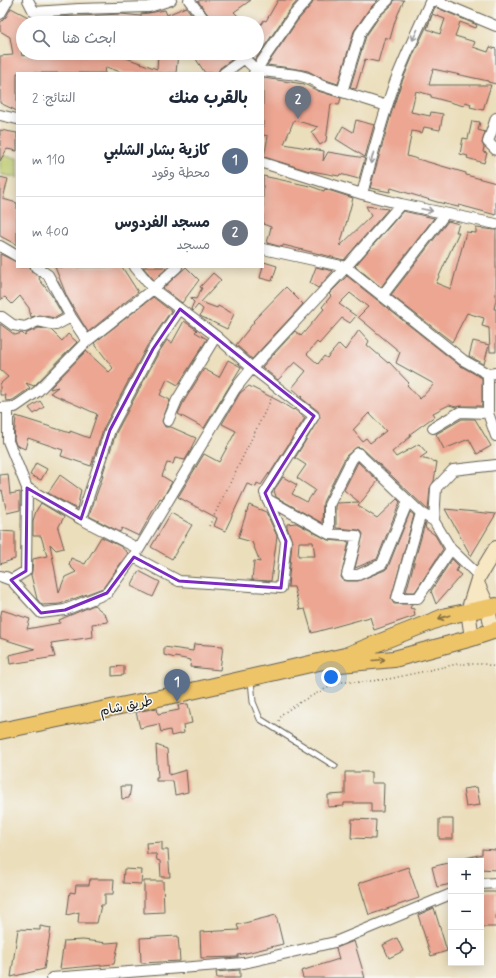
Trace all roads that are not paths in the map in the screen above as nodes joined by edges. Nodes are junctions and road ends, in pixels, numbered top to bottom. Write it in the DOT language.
graph roads {
  1 [pos="8,0"];
  2 [pos="28,0"];
  3 [pos="171,0"];
  4 [pos="189,0"];
  5 [pos="307,0"];
  6 [pos="388,0"];
  7 [pos="433,0"];
  8 [pos="0,14"];
  9 [pos="202,16"];
  10 [pos="496,26"];
  11 [pos="264,58"];
  12 [pos="238,60"];
  13 [pos="245,60"];
  14 [pos="263,60"];
  15 [pos="255,71"];
  16 [pos="225,72"];
  17 [pos="342,92"];
  18 [pos="387,106"];
  19 [pos="0,117"];
  20 [pos="496,118"];
  21 [pos="16,119"];
  22 [pos="496,150"];
  23 [pos="264,163"];
  24 [pos="362,194"];
  25 [pos="401,204"];
  26 [pos="445,214"];
  27 [pos="496,224"];
  28 [pos="0,246"];
  29 [pos="264,249"];
  30 [pos="16,255"];
  31 [pos="346,267"];
  32 [pos="40,268"];
  33 [pos="136,268"];
  34 [pos="176,268"];
  35 [pos="50,271"];
  36 [pos="153,289"];
  37 [pos="382,296"];
  38 [pos="180,309"];
  39 [pos="0,317"];
  40 [pos="72,317"];
  41 [pos="216,336"];
  42 [pos="87,341"];
  43 [pos="252,368"];
  44 [pos="492,374"];
  45 [pos="4,408"];
  46 [pos="488,413"];
  47 [pos="168,421"];
  48 [pos="433,428"];
  49 [pos="496,436"];
  50 [pos="496,465"];
  51 [pos="27,488"];
  52 [pos="267,499"];
  53 [pos="408,501"];
  54 [pos="421,513"];
  55 [pos="81,519"];
  56 [pos="434,521"];
  57 [pos="329,534"];
  58 [pos="496,548"];
  59 [pos="451,549"];
  60 [pos="136,553"];
  61 [pos="0,575"];
  62 [pos="478,579"];
  63 [pos="11,580"];
  64 [pos="492,606"];
  65 [pos="468,611"];
  66 [pos="494,630"];
  67 [pos="472,638"];
  68 [pos="298,667"];
  69 [pos="251,678"];
  70 [pos="0,731"];
  71 [pos="335,766"];
  72 [pos="496,883"];
  73 [pos="484,884"];
  74 [pos="448,895"];
  75 [pos="52,978"];
  1 -- 8 [label="street"];
  2 -- 3 [label="street"];
  4 -- 9 [label="street"];
  5 -- 11 [label="street"];
  6 -- 17 [label="street"];
  7 -- 10 [label="street"];
  7 -- 18 [label="street, one-way"];
  12 -- 16 [label="street"];
  13 -- 15 [label="street"];
  14 -- 15 [label="street"];
  15 -- 17 [label="street"];
  17 -- 18 [label="street"];
  18 -- 24 [label="street, one-way"];
  19 -- 21 [label="street"];
  20 -- 22 [label="street"];
  23 -- 24 [label="street"];
  24 -- 25 [label="street"];
  25 -- 26 [label="street, one-way"];
  25 -- 31 [label="street"];
  26 -- 27 [label="street"];
  26 -- 37 [label="street"];
  28 -- 30 [label="street"];
  29 -- 31 [label="street"];
  31 -- 37 [label="street"];
  31 -- 43 [label="street"];
  32 -- 35 [label="street"];
  33 -- 36 [label="street"];
  34 -- 36 [label="street"];
  35 -- 40 [label="street"];
  36 -- 38 [label="street"];
  36 -- 42 [label="street"];
  37 -- 44 [label="street"];
  38 -- 41 [label="street"];
  38 -- 55 [label="street"];
  39 -- 40 [label="street"];
  40 -- 42 [label="street"];
  41 -- 43 [label="street"];
  41 -- 47 [label="street"];
  42 -- 45 [label="street"];
  43 -- 52 [label="street"];
  43 -- 60 [label="street"];
  44 -- 46 [label="street"];
  45 -- 51 [label="street"];
  46 -- 48 [label="street"];
  46 -- 49 [label="street"];
  50 -- 56 [label="street"];
  51 -- 55 [label="street"];
  51 -- 63 [label="street"];
  52 -- 57 [label="street"];
  52 -- 60 [label="street"];
  53 -- 54 [label="street"];
  53 -- 57 [label="street"];
  53 -- 57 [label="street"];
  54 -- 56 [label="street"];
  54 -- 59 [label="street"];
  55 -- 60 [label="street"];
  56 -- 59 [label="street"];
  58 -- 62 [label="main road"];
  59 -- 62 [label="street"];
  60 -- 63 [label="street"];
  61 -- 63 [label="street"];
  62 -- 64 [label="main road"];
  62 -- 65 [label="main road"];
  64 -- 65 [label="main road"];
  64 -- 66 [label="main road"];
  65 -- 67 [label="main road"];
  65 -- 68 [label="main road, one-way"];
  66 -- 67 [label="main road"];
  68 -- 67 [label="main road, one-way"];
  68 -- 69 [label="main road, طريق شام"];
  69 -- 70 [label="main road, طريق شام"];
  69 -- 71 [label="lane"];
  72 -- 73 [label="street"];
  74 -- 75 [label="street"];
}
